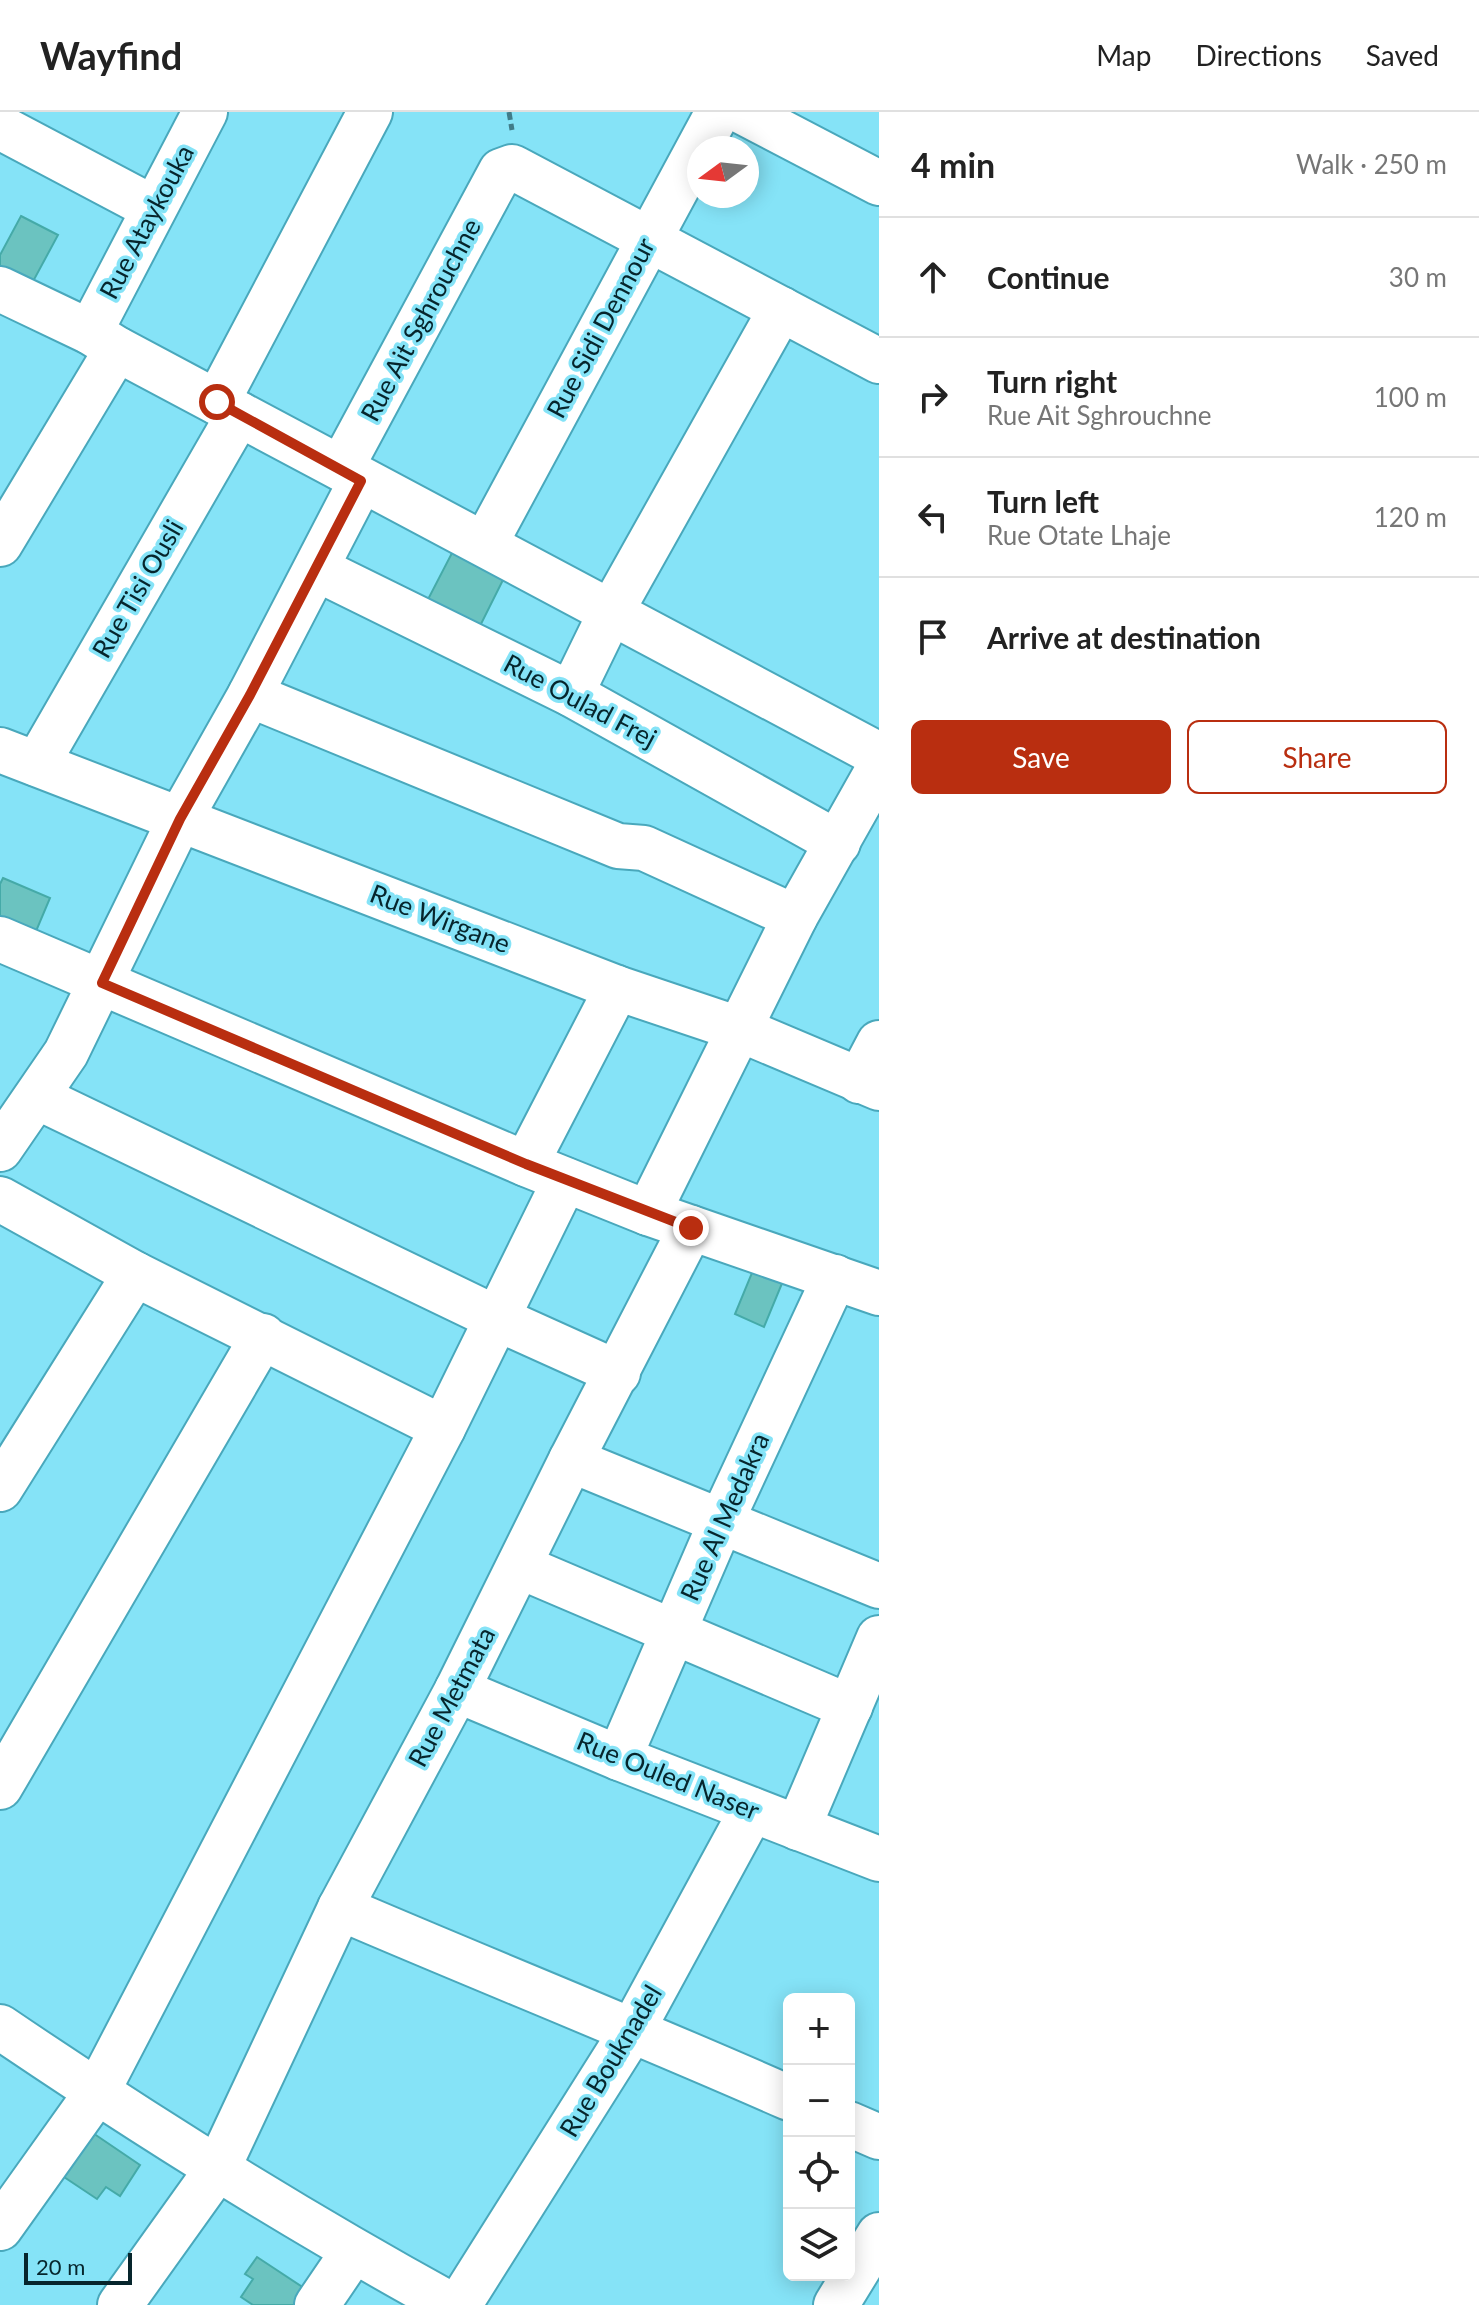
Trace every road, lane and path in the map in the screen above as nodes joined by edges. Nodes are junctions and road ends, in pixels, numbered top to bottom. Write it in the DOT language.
graph roads {
  1 [pos="205,112"];
  2 [pos="370,112"];
  3 [pos="718,112"];
  4 [pos="743,112"];
  5 [pos="0,127"];
  6 [pos="879,183"];
  7 [pos="153,208"];
  8 [pos="650,238"];
  9 [pos="0,289"];
  10 [pos="781,309"];
  11 [pos="103,340"];
  12 [pos="879,361"];
  13 [pos="228,408"];
  14 [pos="351,474"];
  15 [pos="0,544"];
  16 [pos="485,544"];
  17 [pos="317,569"];
  18 [pos="611,612"];
  19 [pos="571,694"];
  20 [pos="250,695"];
  21 [pos="879,755"];
  22 [pos="19,757"];
  23 [pos="879,768"];
  24 [pos="180,819"];
  25 [pos="838,843"];
  26 [pos="795,917"];
  27 [pos="0,939"];
  28 [pos="102,983"];
  29 [pos="617,988"];
  30 [pos="739,1029"];
  31 [pos="872,1071"];
  32 [pos="37,1097"];
  33 [pos="0,1149"];
  34 [pos="545,1172"];
  35 [pos="0,1199"];
  36 [pos="648,1213"];
  37 [pos="691,1228"];
  38 [pos="135,1274"];
  39 [pos="835,1277"];
  40 [pos="879,1293"];
  41 [pos="496,1318"];
  42 [pos="263,1336"];
  43 [pos="618,1373"];
  44 [pos="443,1428"];
  45 [pos="571,1460"];
  46 [pos="0,1489"];
  47 [pos="721,1522"];
  48 [pos="519,1566"];
  49 [pos="879,1586"];
  50 [pos="673,1633"];
  51 [pos="879,1638"];
  52 [pos="457,1690"];
  53 [pos="850,1707"];
  54 [pos="619,1758"];
  55 [pos="0,1787"];
  56 [pos="752,1810"];
  57 [pos="798,1828"];
  58 [pos="879,1859"];
  59 [pos="340,1908"];
  60 [pos="0,2027"];
  61 [pos="633,2029"];
  62 [pos="97,2092"];
  63 [pos="783,2095"];
  64 [pos="855,2127"];
  65 [pos="879,2137"];
  66 [pos="218,2168"];
  67 [pos="0,2228"];
  68 [pos="879,2235"];
  69 [pos="353,2252"];
  70 [pos="120,2305"];
  71 [pos="317,2305"];
  72 [pos="451,2305"];
  73 [pos="459,2305"];
  74 [pos="836,2305"];
  1 -- 7 [label="street, Rue Ataykouka"];
  2 -- 13 [label="street, Rue Tisi Ousli"];
  3 -- 8 [label="street, Rue Sidi Dennour"];
  4 -- 6 [label="street"];
  5 -- 7 [label="street"];
  7 -- 11 [label="street, Rue Ataykouka"];
  8 -- 10 [label="street"];
  8 -- 14 [label="street, Rue Ait Sghrouchne"];
  8 -- 16 [label="street, Rue Sidi Dennour"];
  9 -- 11 [label="street"];
  10 -- 12 [label="street"];
  10 -- 18 [label="street"];
  11 -- 13 [label="street"];
  11 -- 15 [label="street, Rue Ataykouka"];
  13 -- 14 [label="street"];
  13 -- 22 [label="street, Rue Tisi Ousli"];
  14 -- 16 [label="street"];
  14 -- 17 [label="street, Rue Ait Sghrouchne"];
  16 -- 18 [label="street"];
  17 -- 19 [label="street, Rue Oulad Frej"];
  17 -- 20 [label="street, Rue Ait Sghrouchne"];
  18 -- 19 [label="street"];
  18 -- 21 [label="street"];
  19 -- 25 [label="street, Rue Oulad Frej"];
  20 -- 24 [label="street, Rue Ait Sghrouchne"];
  20 -- 26 [label="street"];
  22 -- 24 [label="street, Rue Wirgane"];
  23 -- 25 [label="street"];
  24 -- 28 [label="street, Rue Ait Sghrouchne"];
  24 -- 29 [label="street, Rue Wirgane"];
  25 -- 26 [label="street"];
  26 -- 30 [label="street"];
  27 -- 28 [label="street"];
  28 -- 32 [label="street, Rue Ait Sghrouchne"];
  28 -- 34 [label="street"];
  29 -- 30 [label="street, Rue Wirgane"];
  29 -- 34 [label="street"];
  30 -- 31 [label="street, Rue Wirgane"];
  30 -- 36 [label="street"];
  32 -- 33 [label="street, Rue Ait Sghrouchne"];
  32 -- 41 [label="street"];
  34 -- 36 [label="street"];
  34 -- 41 [label="street"];
  35 -- 38 [label="street"];
  36 -- 37 [label="street"];
  37 -- 39 [label="street"];
  37 -- 43 [label="street, Rue Metmata"];
  38 -- 42 [label="street"];
  38 -- 46 [label="street"];
  39 -- 40 [label="street"];
  39 -- 47 [label="street, Rue Al Medakra"];
  41 -- 43 [label="street"];
  41 -- 44 [label="street"];
  42 -- 44 [label="street"];
  42 -- 55 [label="street"];
  43 -- 45 [label="street, Rue Metmata"];
  44 -- 62 [label="street"];
  45 -- 47 [label="street"];
  45 -- 48 [label="street, Rue Metmata"];
  47 -- 49 [label="street"];
  47 -- 50 [label="street, Rue Al Medakra"];
  48 -- 50 [label="street"];
  48 -- 52 [label="street, Rue Metmata"];
  50 -- 53 [label="street"];
  50 -- 54 [label="street, Rue Al Medakra"];
  51 -- 53 [label="street"];
  52 -- 54 [label="street, Rue Ouled Naser"];
  52 -- 59 [label="street, Rue Metmata"];
  53 -- 57 [label="street"];
  54 -- 56 [label="street, Rue Ouled Naser"];
  56 -- 57 [label="street, Rue Ouled Naser"];
  56 -- 61 [label="street, Rue Bouknadel"];
  57 -- 58 [label="street, Rue Ouled Naser"];
  59 -- 61 [label="street"];
  59 -- 66 [label="street, Rue Metmata"];
  60 -- 62 [label="street"];
  61 -- 63 [label="street"];
  61 -- 73 [label="street, Rue Bouknadel"];
  62 -- 66 [label="street"];
  62 -- 67 [label="street"];
  64 -- 65 [label="street"];
  66 -- 69 [label="street"];
  66 -- 70 [label="street, Rue Metmata"];
  68 -- 74 [label="street"];
  69 -- 71 [label="street"];
  69 -- 72 [label="street"];
}
